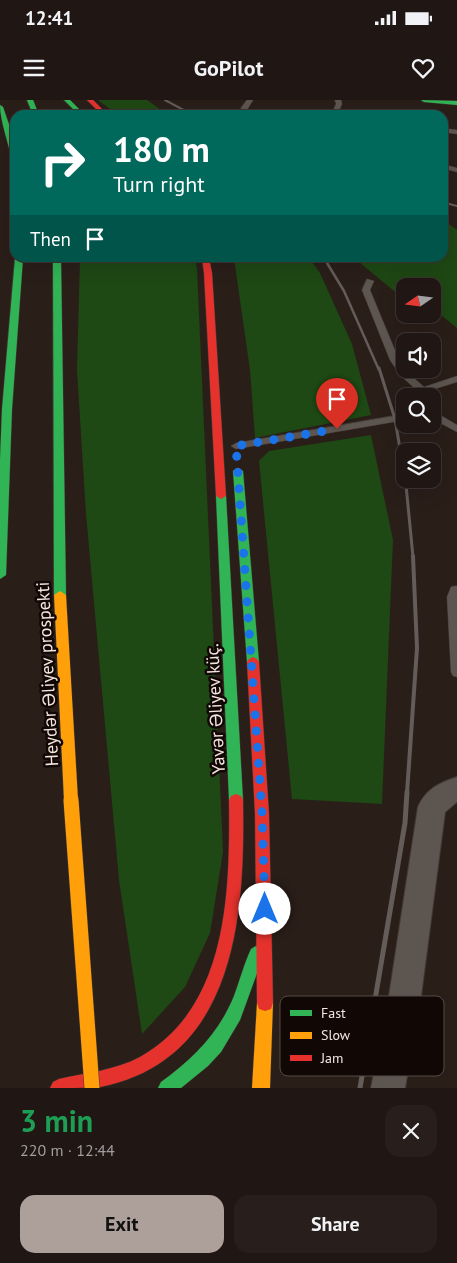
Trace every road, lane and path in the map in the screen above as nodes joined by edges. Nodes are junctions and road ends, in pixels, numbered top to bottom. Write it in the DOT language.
graph roads {
  1 [pos="67,100"];
  2 [pos="90,100"];
  3 [pos="424,100"];
  4 [pos="457,103"];
  5 [pos="0,107"];
  6 [pos="77,110"];
  7 [pos="100,110"];
  8 [pos="0,115"];
  9 [pos="7,125"];
  10 [pos="10,138"];
  11 [pos="19,262"];
  12 [pos="57,262"];
  13 [pos="205,262"];
  14 [pos="370,281"];
  15 [pos="69,314"];
  16 [pos="457,379"];
  17 [pos="420,388"];
  18 [pos="437,388"];
  19 [pos="396,419"];
  20 [pos="441,421"];
  21 [pos="59,422"];
  22 [pos="457,429"];
  23 [pos="236,441"];
  24 [pos="0,576"];
  25 [pos="457,590"];
  26 [pos="457,672"];
  27 [pos="457,789"];
  28 [pos="265,924"];
  29 [pos="404,996"];
  30 [pos="87,1086"];
  31 [pos="60,1088"];
  32 [pos="97,1088"];
  33 [pos="166,1088"];
  34 [pos="261,1088"];
  1 -- 6 [label="main road"];
  2 -- 7 [label="main road"];
  3 -- 4 [label="main road"];
  5 -- 9 [label="main road"];
  8 -- 9 [label="main road"];
  9 -- 10 [label="main road"];
  11 -- 24 [label="main road"];
  12 -- 21 [label="main road, Heydər Əliyev prospekti"];
  13 -- 30 [label="main road, Yavər Əliyev küç."];
  14 -- 17 [label="lane"];
  15 -- 21 [label="main road"];
  16 -- 18 [label="lane"];
  19 -- 23 [label="lane"];
  20 -- 22 [label="lane"];
  21 -- 30 [label="main road, Heydər Əliyev prospekti, bridge"];
  23 -- 28 [label="main road"];
  25 -- 26 [label="lane"];
  27 -- 29 [label="street"];
  28 -- 33 [label="main road"];
  28 -- 34 [label="main road"];
  30 -- 31 [label="main road, Yavər Əliyev küç."];
  30 -- 32 [label="main road"];
}
